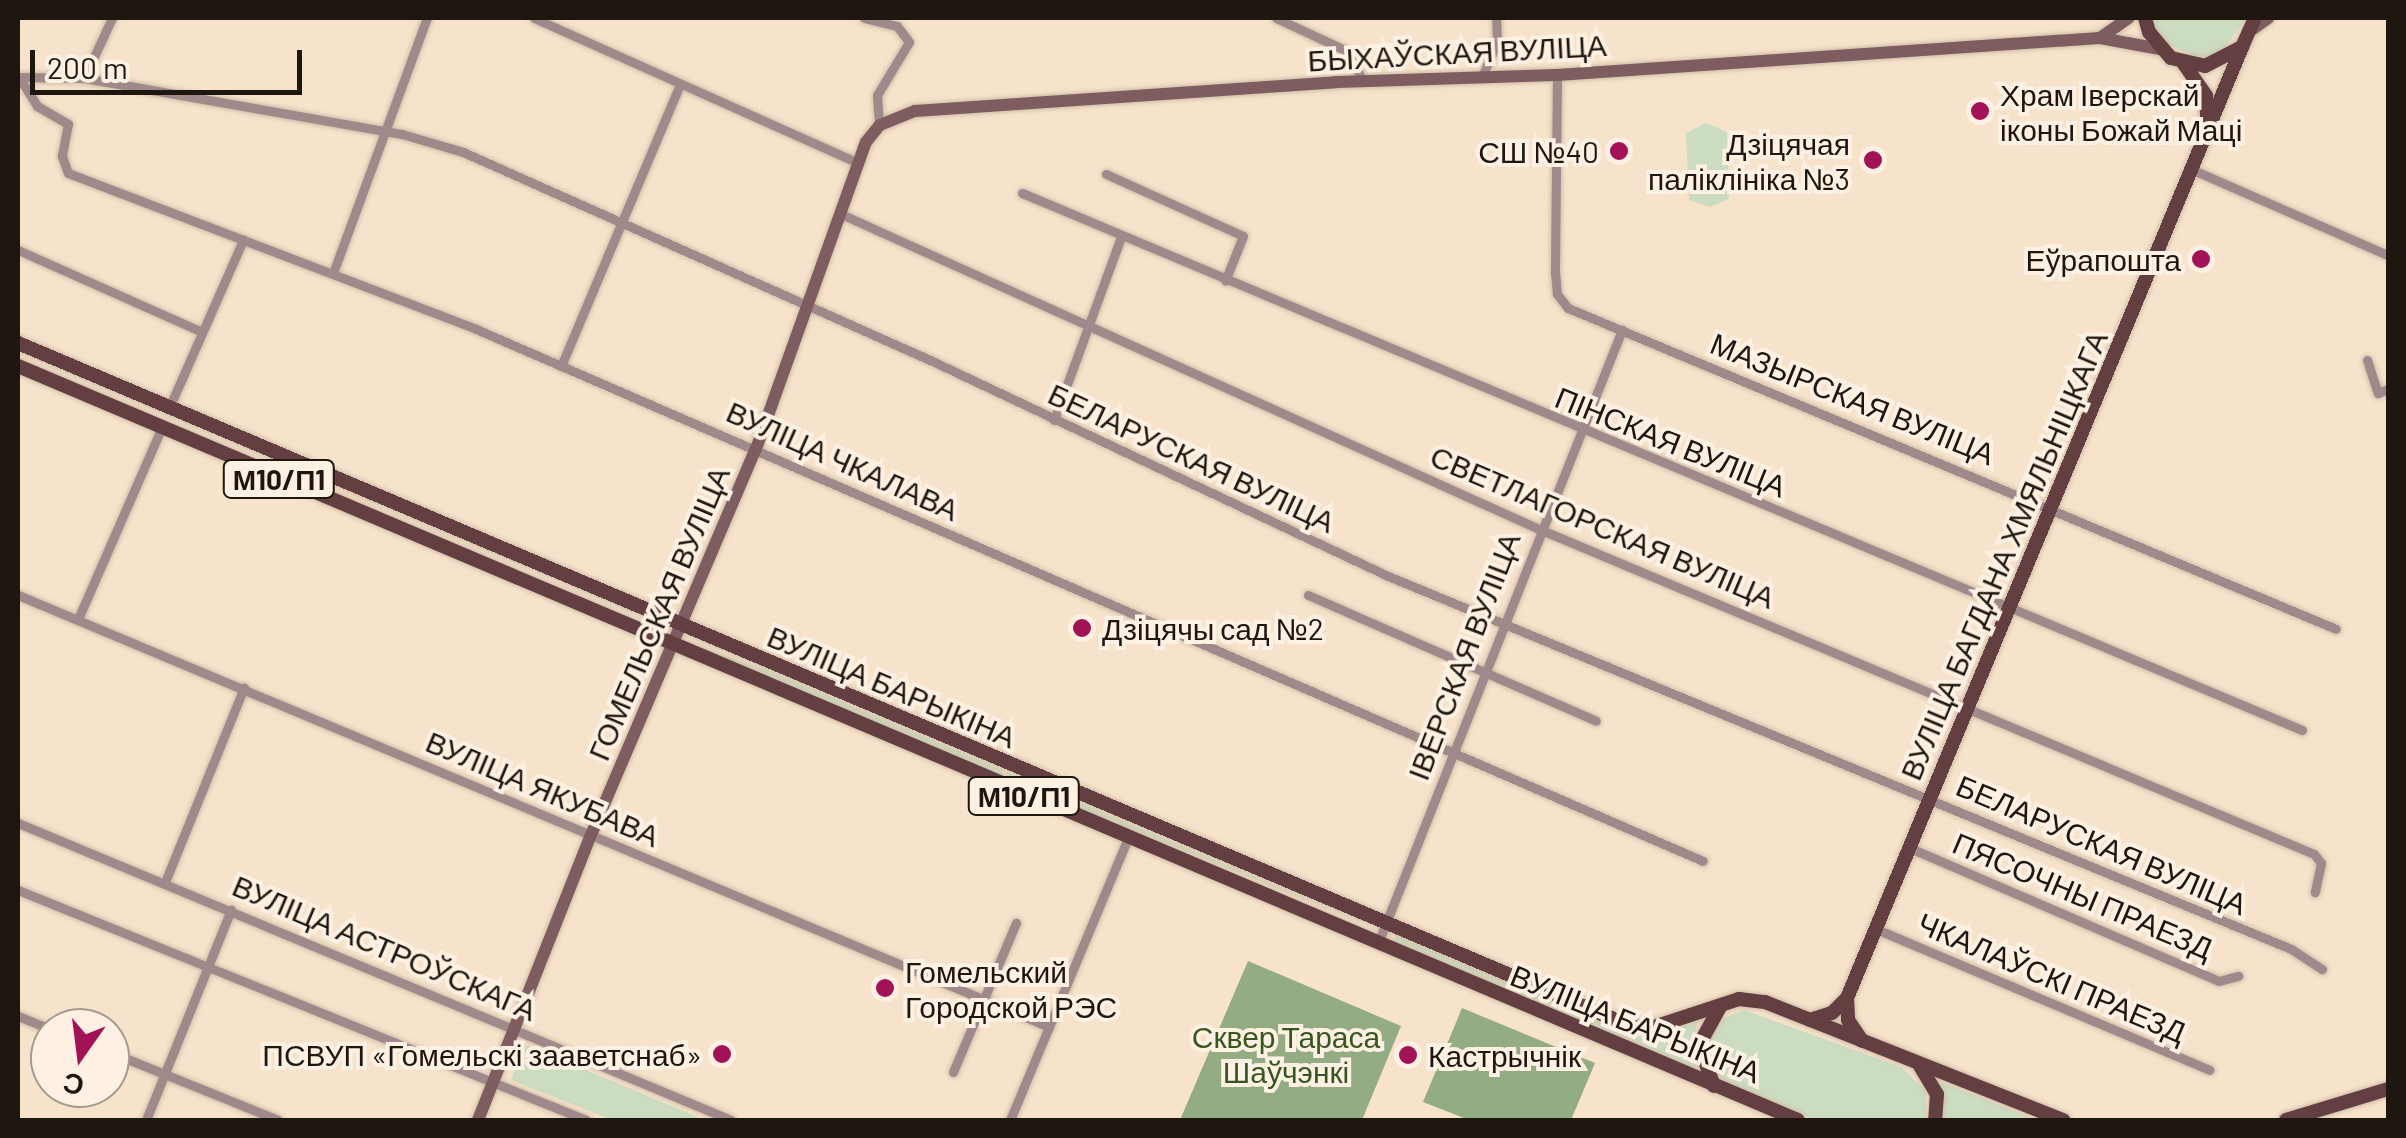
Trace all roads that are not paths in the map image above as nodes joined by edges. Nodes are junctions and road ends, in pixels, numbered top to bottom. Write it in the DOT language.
graph roads {
  1 [pos="112,18"];
  2 [pos="427,18"];
  3 [pos="534,18"];
  4 [pos="864,18"];
  5 [pos="1276,18"];
  6 [pos="1496,18"];
  7 [pos="2129,18"];
  8 [pos="2145,18"];
  9 [pos="2268,18"];
  10 [pos="900,22"];
  11 [pos="2254,23"];
  12 [pos="2100,38"];
  13 [pos="2242,47"];
  14 [pos="2160,49"];
  15 [pos="2184,64"];
  16 [pos="1483,74"];
  17 [pos="1557,74"];
  18 [pos="18,77"];
  19 [pos="84,78"];
  20 [pos="1364,80"];
  21 [pos="680,84"];
  22 [pos="880,125"];
  23 [pos="382,131"];
  24 [pos="2208,133"];
  25 [pos="858,163"];
  26 [pos="2193,170"];
  27 [pos="1106,174"];
  28 [pos="1022,192"];
  29 [pos="841,214"];
  30 [pos="619,222"];
  31 [pos="1122,237"];
  32 [pos="243,240"];
  33 [pos="18,250"];
  34 [pos="2388,255"];
  35 [pos="333,273"];
  36 [pos="1226,281"];
  37 [pos="812,306"];
  38 [pos="1090,327"];
  39 [pos="1622,330"];
  40 [pos="202,332"];
  41 [pos="18,342"];
  42 [pos="2367,360"];
  43 [pos="18,366"];
  44 [pos="561,366"];
  45 [pos="2388,389"];
  46 [pos="169,408"];
  47 [pos="1054,420"];
  48 [pos="161,429"];
  49 [pos="1580,430"];
  50 [pos="756,449"];
  51 [pos="2052,508"];
  52 [pos="1539,529"];
  53 [pos="18,595"];
  54 [pos="1308,595"];
  55 [pos="2010,608"];
  56 [pos="78,620"];
  57 [pos="1504,622"];
  58 [pos="680,626"];
  59 [pos="2336,628"];
  60 [pos="671,647"];
  61 [pos="1483,675"];
  62 [pos="244,687"];
  63 [pos="1969,708"];
  64 [pos="1596,721"];
  65 [pos="2302,730"];
  66 [pos="1452,751"];
  67 [pos="1931,799"];
  68 [pos="18,823"];
  69 [pos="590,835"];
  70 [pos="1126,840"];
  71 [pos="1910,848"];
  72 [pos="1703,861"];
  73 [pos="165,882"];
  74 [pos="18,890"];
  75 [pos="2315,892"];
  76 [pos="230,910"];
  77 [pos="1386,923"];
  78 [pos="1016,924"];
  79 [pos="1876,929"];
  80 [pos="1377,945"];
  81 [pos="207,968"];
  82 [pos="2322,968"];
  83 [pos="2238,976"];
  84 [pos="1847,998"];
  85 [pos="984,1001"];
  86 [pos="1726,1003"];
  87 [pos="1809,1020"];
  88 [pos="1049,1027"];
  89 [pos="516,1028"];
  90 [pos="1863,1042"];
  91 [pos="130,1060"];
  92 [pos="1916,1062"];
  93 [pos="2209,1070"];
  94 [pos="953,1072"];
  95 [pos="164,1074"];
  96 [pos="494,1084"];
  97 [pos="1715,1086"];
  98 [pos="2388,1090"];
  99 [pos="1766,1107"];
  100 [pos="146,1120"];
  101 [pos="278,1120"];
  102 [pos="478,1120"];
  103 [pos="586,1120"];
  104 [pos="731,1120"];
  105 [pos="1010,1120"];
  106 [pos="1780,1120"];
  107 [pos="1798,1120"];
  108 [pos="1935,1120"];
  109 [pos="2063,1120"];
  110 [pos="2286,1120"];
  1 -- 19 [label="street"];
  2 -- 23 [label="street"];
  3 -- 21 [label="street"];
  4 -- 10 [label="street"];
  5 -- 20 [label="street"];
  6 -- 16 [label="street"];
  7 -- 12 [label="main road"];
  8 -- 14 [label="main road"];
  9 -- 11 [label="main road"];
  10 -- 22 [label="street"];
  11 -- 13 [label="main road, ВУЛІЦА БАГДАНА ХМЯЛЬНІЦКАГА"];
  12 -- 14 [label="main road, БЫХАЎСКАЯ ВУЛІЦА"];
  12 -- 17 [label="main road, БЫХАЎСКАЯ ВУЛІЦА"];
  13 -- 15 [label="main road"];
  13 -- 24 [label="main road, ВУЛІЦА БАГДАНА ХМЯЛЬНІЦКАГА"];
  14 -- 15 [label="main road"];
  15 -- 24 [label="main road"];
  16 -- 17 [label="main road, БЫХАЎСКАЯ ВУЛІЦА"];
  16 -- 20 [label="main road, БЫХАЎСКАЯ ВУЛІЦА"];
  17 -- 39 [label="street, МАЗЫРСКАЯ ВУЛІЦА"];
  18 -- 19 [label="street, БЕЛАРУСКАЯ ВУЛІЦА"];
  18 -- 32 [label="street, ВУЛІЦА ЧКАЛАВА"];
  19 -- 23 [label="street, БЕЛАРУСКАЯ ВУЛІЦА"];
  20 -- 22 [label="main road, БЫХАЎСКАЯ ВУЛІЦА"];
  21 -- 25 [label="street"];
  21 -- 30 [label="street"];
  22 -- 25 [label="main road, ГОМЕЛЬСКАЯ ВУЛІЦА"];
  23 -- 30 [label="street, БЕЛАРУСКАЯ ВУЛІЦА"];
  23 -- 35 [label="street"];
  24 -- 26 [label="main road, ВУЛІЦА БАГДАНА ХМЯЛЬНІЦКАГА"];
  25 -- 29 [label="main road, ГОМЕЛЬСКАЯ ВУЛІЦА"];
  26 -- 34 [label="street"];
  26 -- 51 [label="main road, ВУЛІЦА БАГДАНА ХМЯЛЬНІЦКАГА"];
  27 -- 36 [label="street"];
  28 -- 31 [label="street, ПІНСКАЯ ВУЛІЦА"];
  29 -- 37 [label="main road, ГОМЕЛЬСКАЯ ВУЛІЦА"];
  29 -- 38 [label="street, СВЕТЛАГОРСКАЯ ВУЛІЦА"];
  30 -- 37 [label="street, БЕЛАРУСКАЯ ВУЛІЦА"];
  30 -- 44 [label="street"];
  31 -- 36 [label="street, ПІНСКАЯ ВУЛІЦА"];
  31 -- 38 [label="street"];
  32 -- 35 [label="street, ВУЛІЦА ЧКАЛАВА"];
  32 -- 40 [label="street"];
  33 -- 40 [label="street"];
  35 -- 44 [label="street, ВУЛІЦА ЧКАЛАВА"];
  36 -- 49 [label="street, ПІНСКАЯ ВУЛІЦА"];
  37 -- 47 [label="street, БЕЛАРУСКАЯ ВУЛІЦА"];
  37 -- 50 [label="main road, ГОМЕЛЬСКАЯ ВУЛІЦА"];
  38 -- 47 [label="street"];
  38 -- 52 [label="street, СВЕТЛАГОРСКАЯ ВУЛІЦА"];
  39 -- 49 [label="street, ІВЕРСКАЯ ВУЛІЦА"];
  39 -- 51 [label="street, МАЗЫРСКАЯ ВУЛІЦА"];
  40 -- 46 [label="street"];
  41 -- 46 [label="main road, ВУЛІЦА БАРЫКІНА / М10/П1"];
  42 -- 45 [label="street"];
  43 -- 48 [label="main road, ВУЛІЦА БАРЫКІНА / М10/П1"];
  44 -- 50 [label="street, ВУЛІЦА ЧКАЛАВА"];
  46 -- 58 [label="main road, ВУЛІЦА БАРЫКІНА / М10/П1"];
  47 -- 57 [label="street, БЕЛАРУСКАЯ ВУЛІЦА"];
  48 -- 56 [label="street"];
  48 -- 60 [label="main road, ВУЛІЦА БАРЫКІНА / М10/П1"];
  49 -- 52 [label="street, ІВЕРСКАЯ ВУЛІЦА"];
  49 -- 55 [label="street, ПІНСКАЯ ВУЛІЦА"];
  50 -- 58 [label="main road, ГОМЕЛЬСКАЯ ВУЛІЦА"];
  50 -- 66 [label="street, ВУЛІЦА ЧКАЛАВА"];
  51 -- 55 [label="main road, ВУЛІЦА БАГДАНА ХМЯЛЬНІЦКАГА"];
  51 -- 59 [label="street, МАЗЫРСКАЯ ВУЛІЦА"];
  52 -- 57 [label="street, ІВЕРСКАЯ ВУЛІЦА"];
  52 -- 63 [label="street, СВЕТЛАГОРСКАЯ ВУЛІЦА"];
  53 -- 56 [label="street, ВУЛІЦА ЯКУБАВА"];
  54 -- 61 [label="street"];
  55 -- 63 [label="main road, ВУЛІЦА БАГДАНА ХМЯЛЬНІЦКАГА"];
  55 -- 65 [label="street, ПІНСКАЯ ВУЛІЦА"];
  56 -- 62 [label="street, ВУЛІЦА ЯКУБАВА"];
  57 -- 61 [label="street, ІВЕРСКАЯ ВУЛІЦА"];
  57 -- 67 [label="street, БЕЛАРУСКАЯ ВУЛІЦА"];
  58 -- 60 [label="main road, ГОМЕЛЬСКАЯ ВУЛІЦА"];
  58 -- 77 [label="main road, ВУЛІЦА БАРЫКІНА / М10/П1"];
  60 -- 69 [label="main road, ГОМЕЛЬСКАЯ ВУЛІЦА"];
  60 -- 70 [label="main road, ВУЛІЦА БАРЫКІНА / М10/П1"];
  61 -- 64 [label="street"];
  61 -- 66 [label="street, ІВЕРСКАЯ ВУЛІЦА"];
  62 -- 69 [label="street, ВУЛІЦА ЯКУБАВА"];
  62 -- 73 [label="street"];
  63 -- 67 [label="main road, ВУЛІЦА БАГДАНА ХМЯЛЬНІЦКАГА"];
  63 -- 75 [label="street, СВЕТЛАГОРСКАЯ ВУЛІЦА"];
  66 -- 72 [label="street, ВУЛІЦА ЧКАЛАВА"];
  66 -- 77 [label="street, ІВЕРСКАЯ ВУЛІЦА"];
  67 -- 71 [label="main road, ВУЛІЦА БАГДАНА ХМЯЛЬНІЦКАГА"];
  67 -- 82 [label="street, БЕЛАРУСКАЯ ВУЛІЦА"];
  68 -- 73 [label="street, ВУЛІЦА АСТРОЎСКАГА"];
  69 -- 85 [label="street, ВУЛІЦА ЯКУБАВА"];
  69 -- 89 [label="main road, ГОМЕЛЬСКАЯ ВУЛІЦА"];
  70 -- 80 [label="main road, ВУЛІЦА БАРЫКІНА / М10/П1"];
  70 -- 88 [label="street"];
  71 -- 79 [label="main road, ВУЛІЦА БАГДАНА ХМЯЛЬНІЦКАГА"];
  71 -- 83 [label="street, ПЯСОЧНЫ ПРАЕЗД"];
  73 -- 76 [label="street, ВУЛІЦА АСТРОЎСКАГА"];
  74 -- 81 [label="street"];
  76 -- 81 [label="street"];
  76 -- 89 [label="street, ВУЛІЦА АСТРОЎСКАГА"];
  77 -- 80 [label="street, ІВЕРСКАЯ ВУЛІЦА"];
  77 -- 86 [label="main road, ВУЛІЦА БАРЫКІНА / М10/П1"];
  78 -- 85 [label="street"];
  79 -- 84 [label="main road, ВУЛІЦА БАГДАНА ХМЯЛЬНІЦКАГА"];
  79 -- 93 [label="street, ЧКАЛАЎСКІ ПРАЕЗД"];
  80 -- 97 [label="main road, ВУЛІЦА БАРЫКІНА / М10/П1"];
  81 -- 95 [label="street"];
  81 -- 96 [label="street"];
  84 -- 87 [label="main road"];
  84 -- 90 [label="main road"];
  85 -- 88 [label="street, ВУЛІЦА ЯКУБАВА"];
  85 -- 94 [label="street"];
  86 -- 87 [label="main road, ВУЛІЦА БАРЫКІНА / М10/П1"];
  86 -- 97 [label="main road"];
  87 -- 90 [label="main road, М10/П1"];
  88 -- 105 [label="street"];
  89 -- 96 [label="main road, ГОМЕЛЬСКАЯ ВУЛІЦА"];
  89 -- 104 [label="street, ВУЛІЦА АСТРОЎСКАГА"];
  90 -- 92 [label="main road, М10/П1"];
  91 -- 95 [label="street"];
  92 -- 108 [label="main road"];
  92 -- 109 [label="main road, М10/П1"];
  95 -- 100 [label="street"];
  95 -- 101 [label="street"];
  96 -- 102 [label="main road, ГОМЕЛЬСКАЯ ВУЛІЦА"];
  96 -- 103 [label="street"];
  97 -- 99 [label="main road, ВУЛІЦА БАРЫКІНА / М10/П1"];
  98 -- 110 [label="main road"];
  99 -- 106 [label="main road"];
  99 -- 107 [label="main road, ВУЛІЦА БАРЫКІНА / М10/П1"];
}
